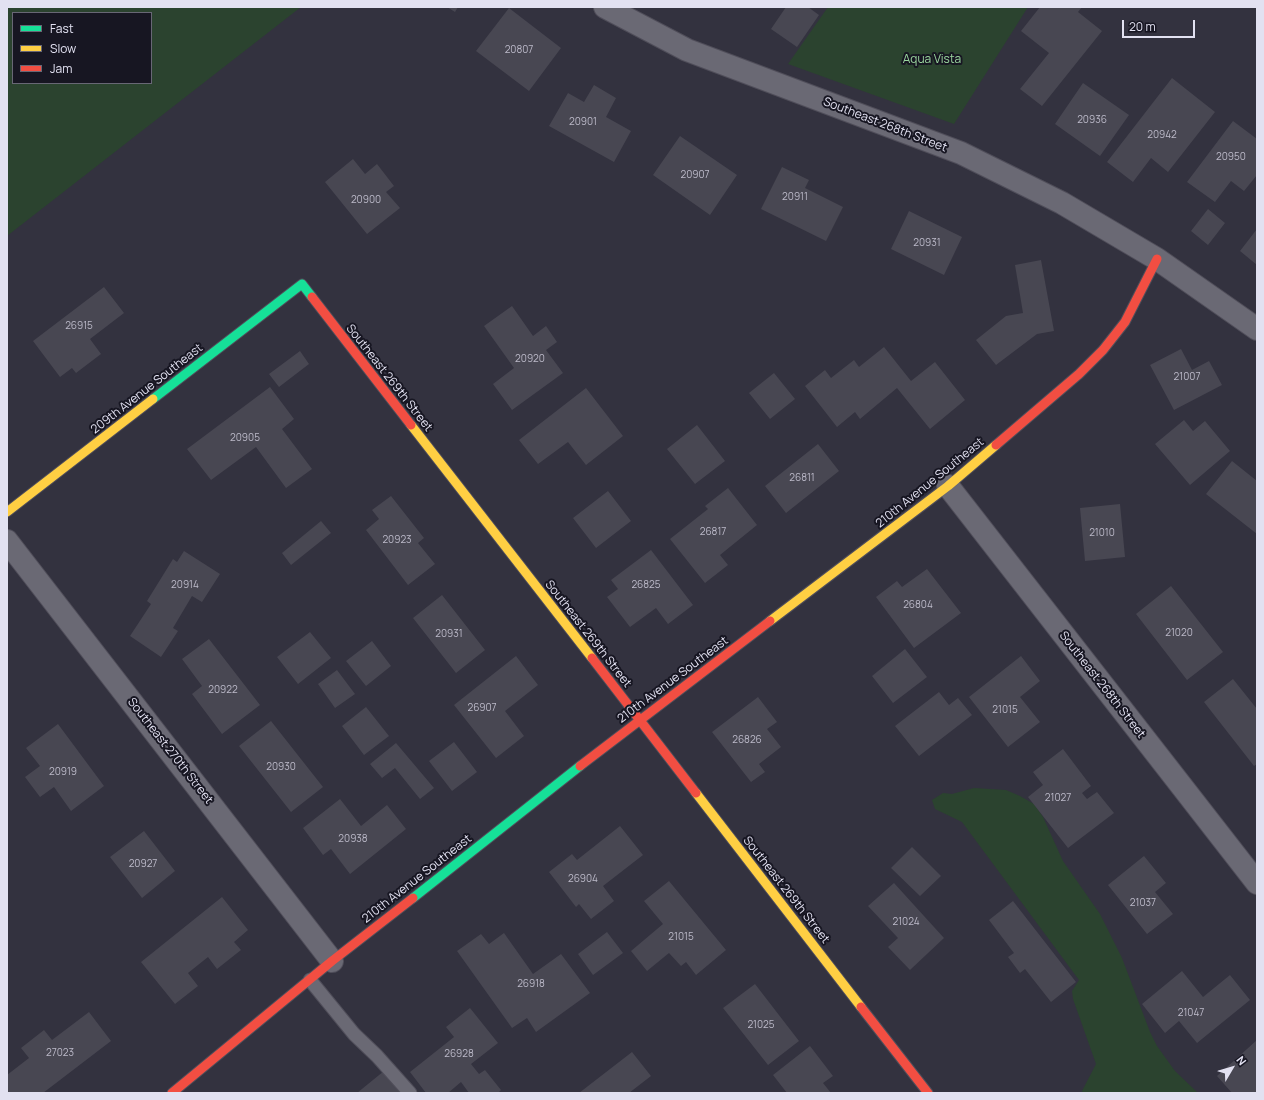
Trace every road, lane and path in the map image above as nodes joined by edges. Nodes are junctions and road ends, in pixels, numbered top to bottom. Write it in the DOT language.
graph roads {
  1 [pos="605,7"];
  2 [pos="1157,259"];
  3 [pos="302,284"];
  4 [pos="1257,329"];
  5 [pos="948,486"];
  6 [pos="7,512"];
  7 [pos="7,541"];
  8 [pos="639,720"];
  9 [pos="1257,883"];
  10 [pos="332,961"];
  11 [pos="310,980"];
  12 [pos="172,1093"];
  13 [pos="410,1093"];
  14 [pos="928,1093"];
  1 -- 2 [label="street, Southeast 268th Street"];
  2 -- 4 [label="street, Southeast 268th Street"];
  2 -- 5 [label="street, 210th Avenue Southeast"];
  3 -- 6 [label="street, 209th Avenue Southeast"];
  3 -- 8 [label="street, Southeast 269th Street"];
  5 -- 8 [label="street, 210th Avenue Southeast"];
  5 -- 9 [label="street, Southeast 268th Street"];
  7 -- 10 [label="street, Southeast 270th Street"];
  8 -- 10 [label="street, 210th Avenue Southeast"];
  8 -- 14 [label="street, Southeast 269th Street"];
  10 -- 11 [label="street, 210th Avenue Southeast"];
  11 -- 12 [label="street, 210th Avenue Southeast"];
  11 -- 13 [label="lane"];
}
